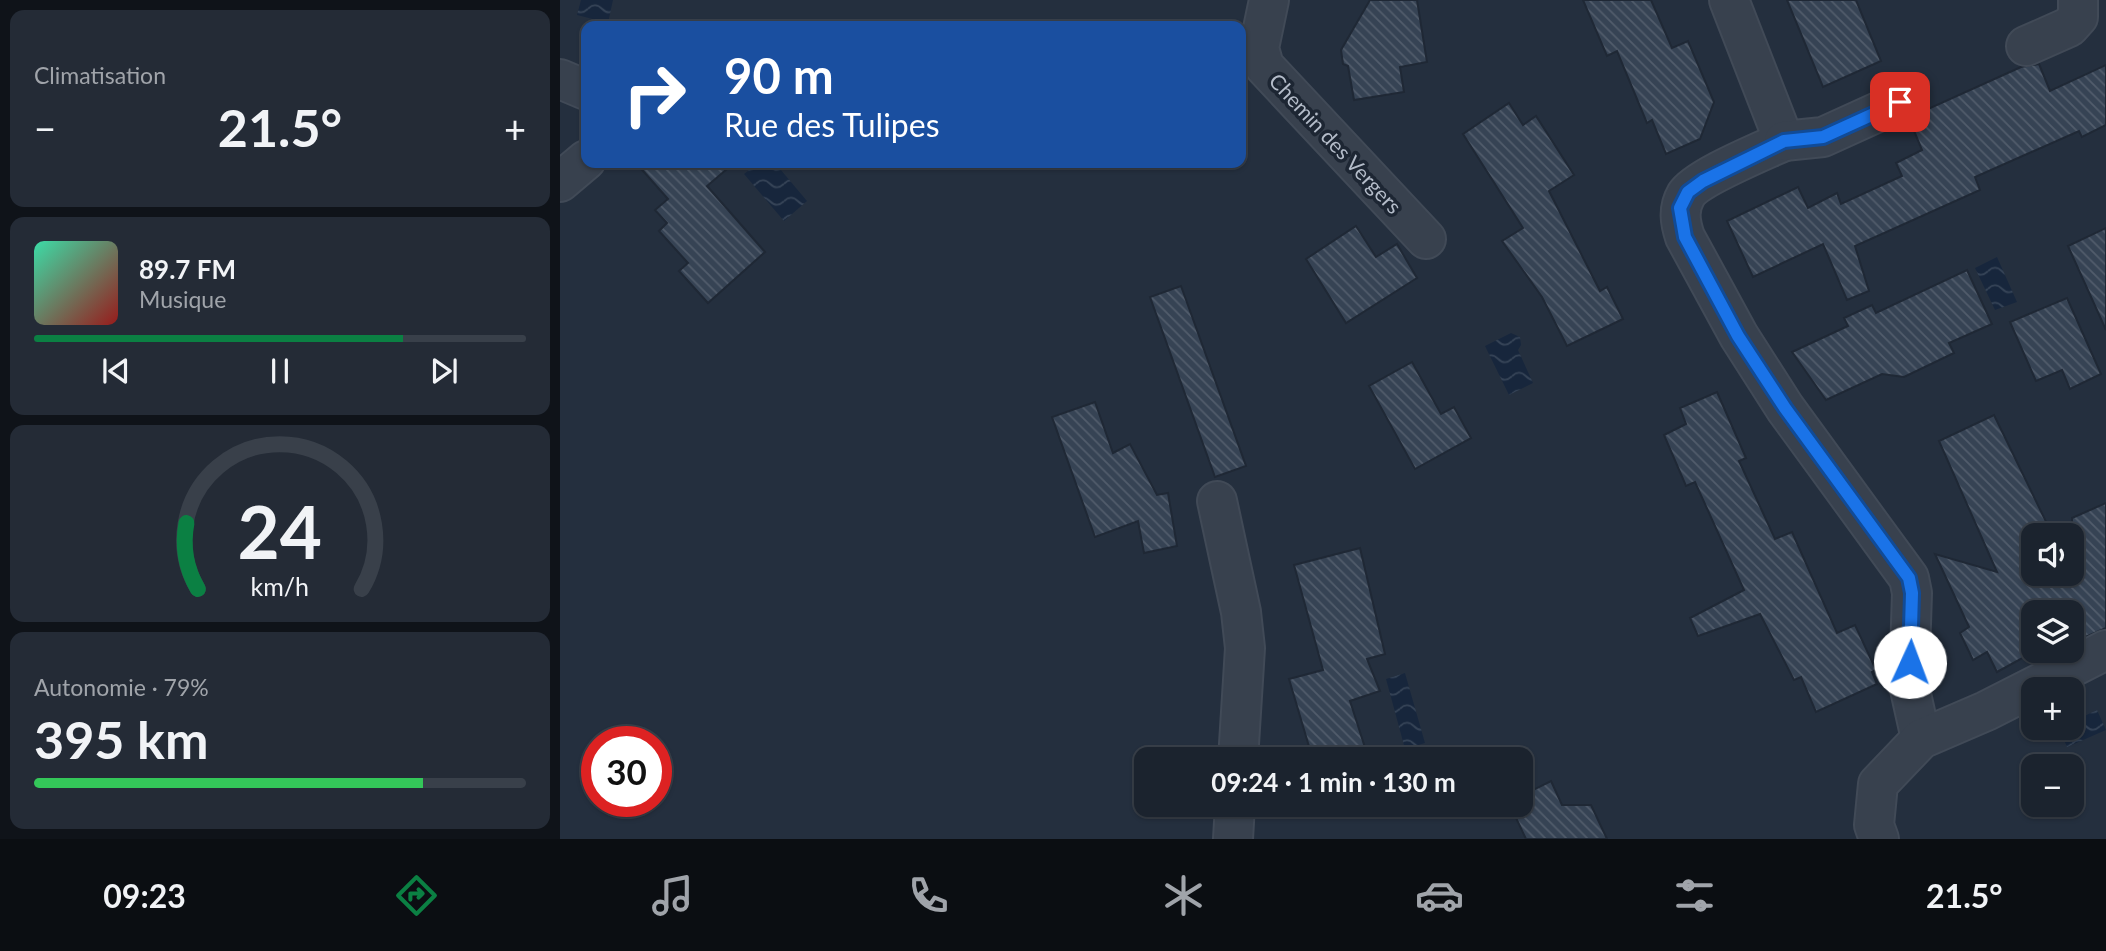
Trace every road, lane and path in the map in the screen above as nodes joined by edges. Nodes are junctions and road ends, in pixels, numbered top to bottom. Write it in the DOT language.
graph roads {
  1 [pos="1269,0"];
  2 [pos="1729,0"];
  3 [pos="2078,0"];
  4 [pos="2026,46"];
  5 [pos="560,79"];
  6 [pos="581,87"];
  7 [pos="1900,102"];
  8 [pos="1784,141"];
  9 [pos="581,164"];
  10 [pos="560,182"];
  11 [pos="1426,239"];
  12 [pos="1217,501"];
  13 [pos="2106,650"];
  14 [pos="1921,739"];
  15 [pos="1239,747"];
  16 [pos="1234,817"];
  17 [pos="1233,839"];
  18 [pos="1879,839"];
  1 -- 11 [label="street, Chemin des Vergers"];
  2 -- 8 [label="street"];
  3 -- 4 [label="street"];
  5 -- 6 [label="street"];
  7 -- 8 [label="street"];
  8 -- 14 [label="street"];
  9 -- 10 [label="street"];
  12 -- 15 [label="street"];
  13 -- 14 [label="street"];
  14 -- 18 [label="street"];
  16 -- 17 [label="street"];
}
